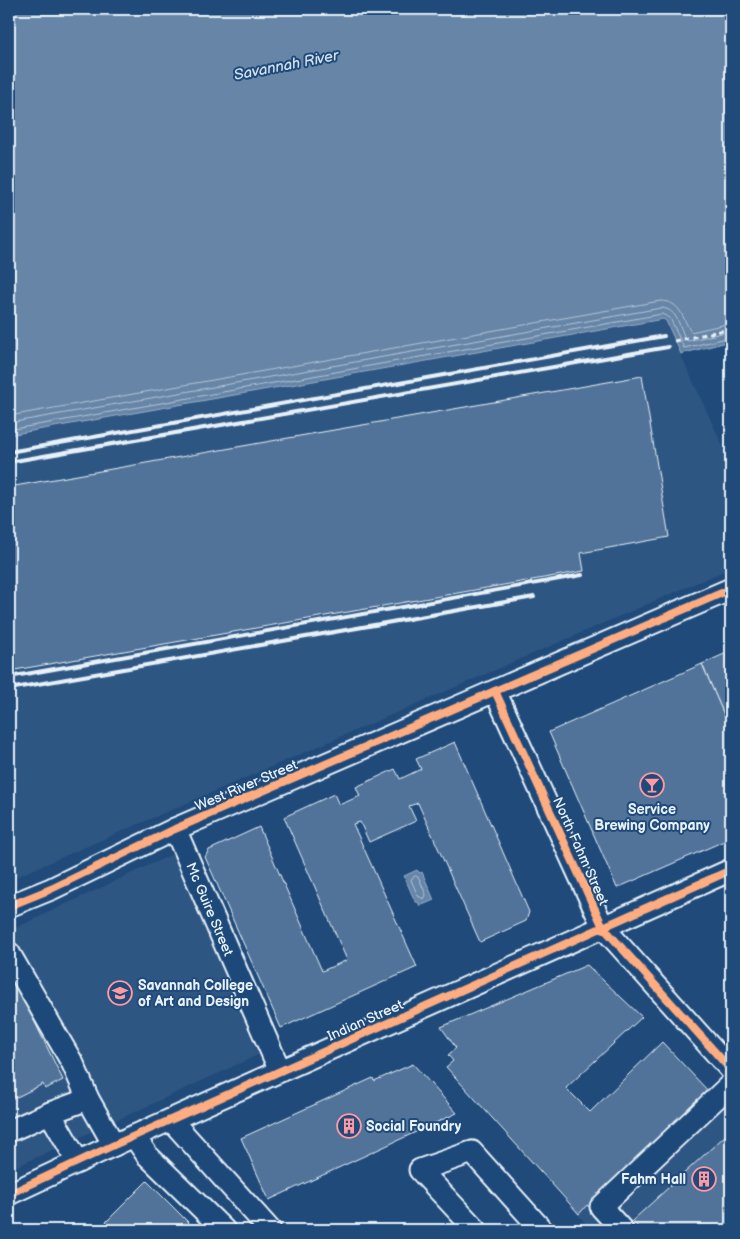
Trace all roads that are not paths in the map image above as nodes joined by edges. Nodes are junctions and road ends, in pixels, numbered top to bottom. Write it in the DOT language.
graph roads {
  1 [pos="731,589"];
  2 [pos="495,691"];
  3 [pos="175,829"];
  4 [pos="731,870"];
  5 [pos="9,906"];
  6 [pos="602,927"];
  7 [pos="9,952"];
  8 [pos="731,1070"];
  9 [pos="280,1071"];
  10 [pos="731,1084"];
  11 [pos="88,1099"];
  12 [pos="50,1113"];
  13 [pos="171,1120"];
  14 [pos="9,1131"];
  15 [pos="134,1136"];
  16 [pos="114,1145"];
  17 [pos="78,1162"];
  18 [pos="9,1194"];
  19 [pos="224,1230"];
  20 [pos="270,1230"];
  21 [pos="476,1230"];
  22 [pos="542,1230"];
  23 [pos="622,1230"];
  1 -- 2 [label="street, West River Street"];
  2 -- 3 [label="street, West River Street"];
  2 -- 6 [label="street, North Fahm Street"];
  3 -- 5 [label="street, West River Street"];
  3 -- 9 [label="street, Mc Guire Street"];
  4 -- 6 [label="street, Indian Street"];
  6 -- 8 [label="street, North Fahm Street"];
  6 -- 9 [label="street, Indian Street"];
  7 -- 11 [label="street"];
  9 -- 13 [label="street, Indian Street"];
  10 -- 23 [label="street"];
  11 -- 12 [label="street"];
  11 -- 16 [label="street"];
  12 -- 14 [label="street"];
  12 -- 17 [label="street"];
  13 -- 15 [label="street, Indian Street"];
  13 -- 20 [label="street"];
  15 -- 16 [label="street, Indian Street"];
  15 -- 19 [label="street"];
  16 -- 17 [label="street, Indian Street"];
  17 -- 18 [label="street, Indian Street"];
  21 -- 22 [label="street"];
}
